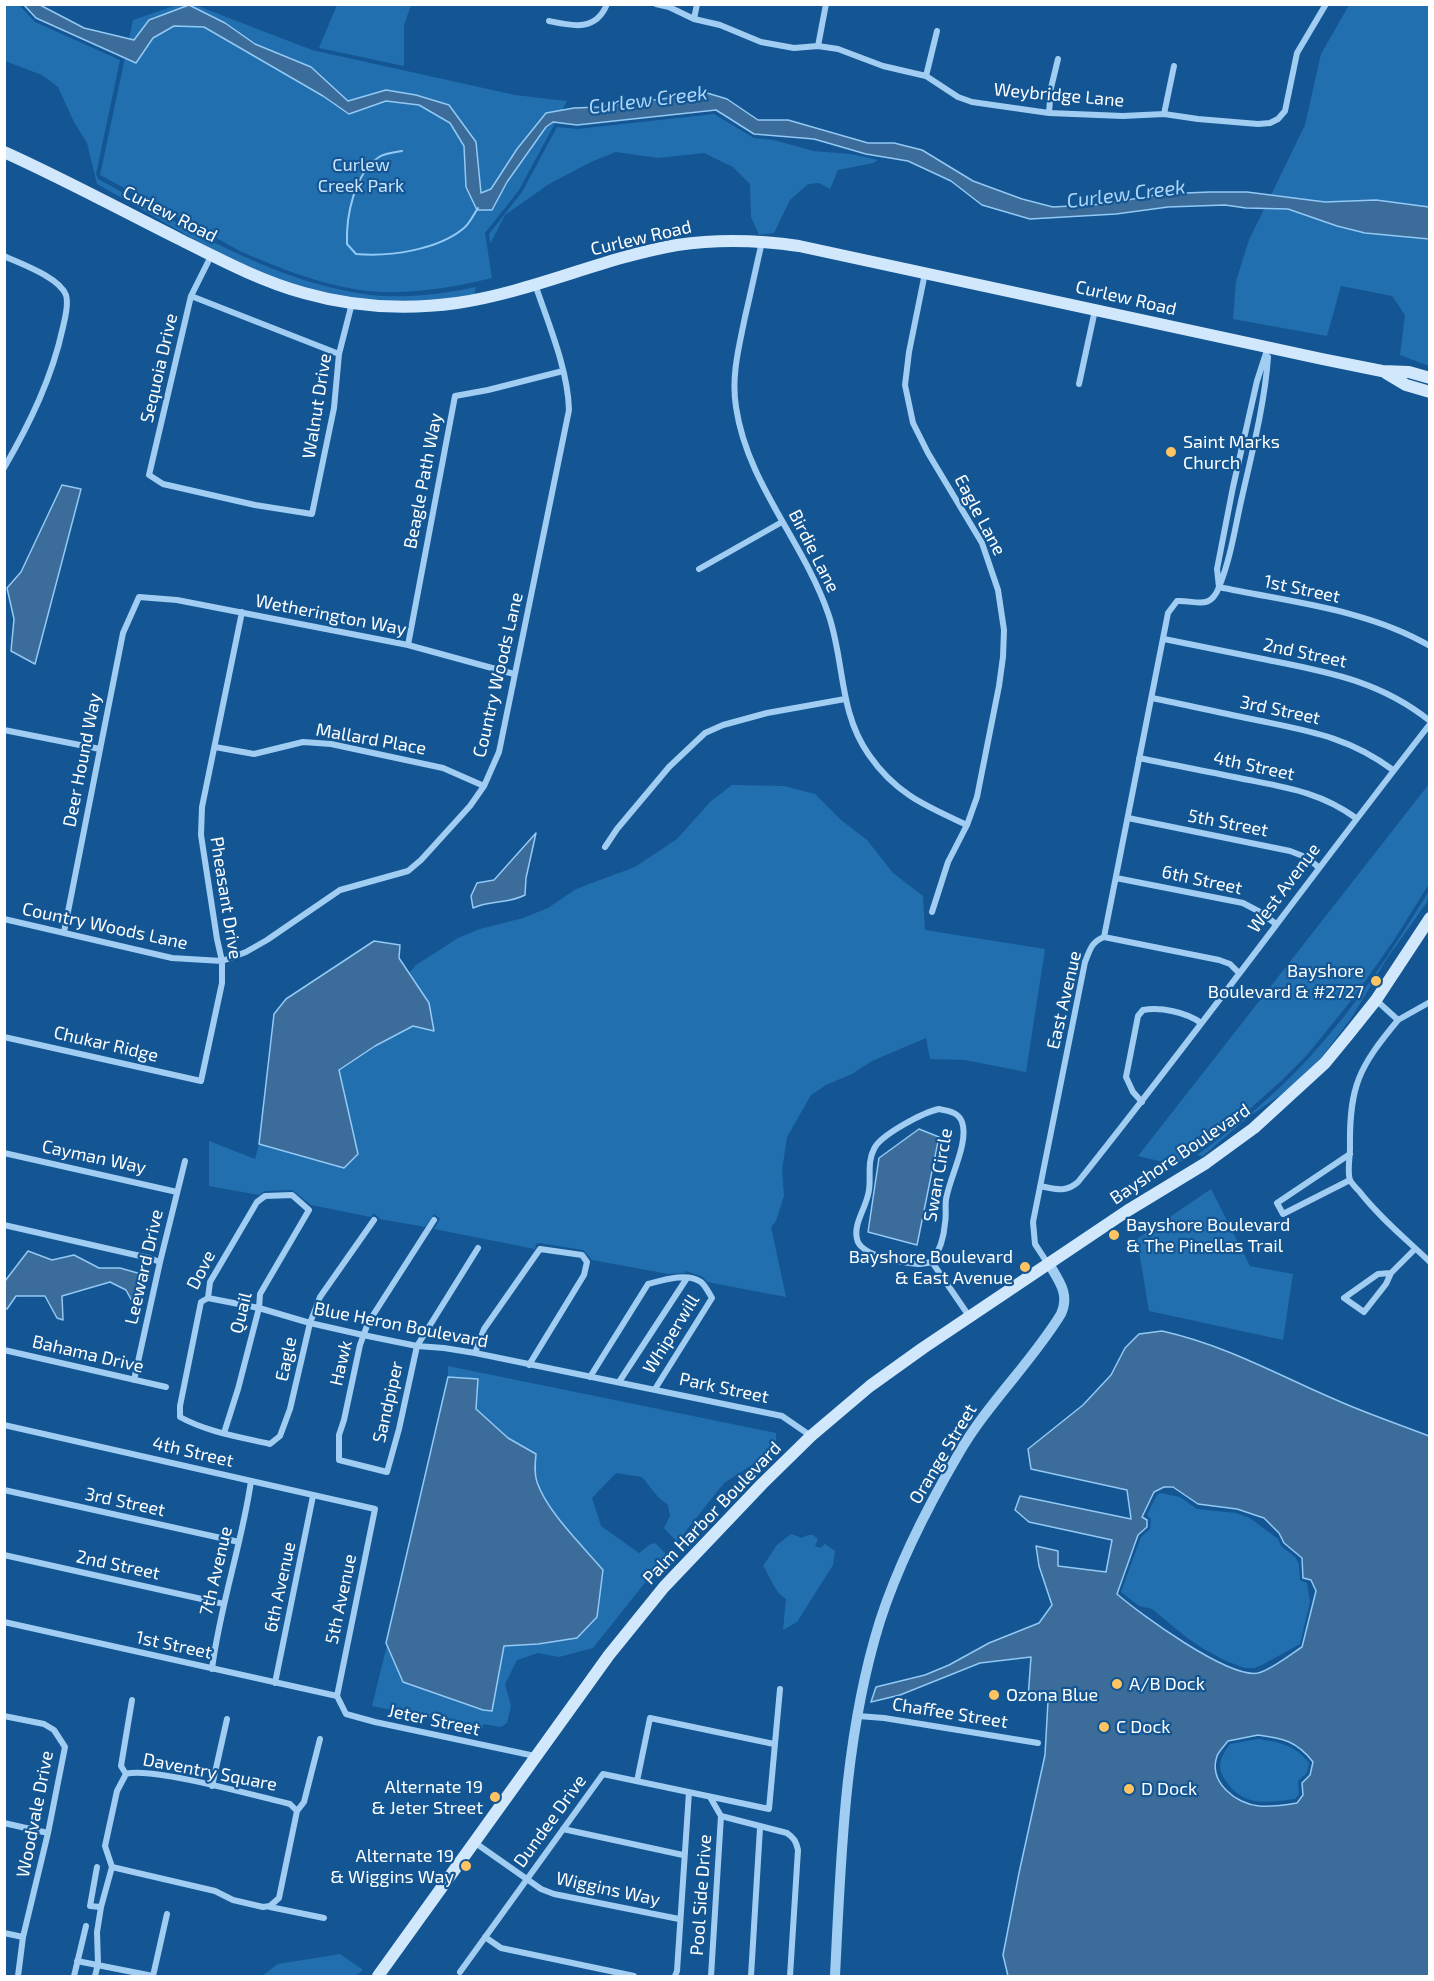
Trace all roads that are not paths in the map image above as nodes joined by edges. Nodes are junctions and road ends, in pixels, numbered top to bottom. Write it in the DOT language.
graph roads {
  1 [pos="607,4"];
  2 [pos="656,4"];
  3 [pos="697,4"];
  4 [pos="826,4"];
  5 [pos="1326,4"];
  6 [pos="694,19"];
  7 [pos="549,21"];
  8 [pos="937,30"];
  9 [pos="818,46"];
  10 [pos="1058,58"];
  11 [pos="1174,66"];
  12 [pos="926,76"];
  13 [pos="1049,113"];
  14 [pos="1164,114"];
  15 [pos="4,152"];
  16 [pos="762,241"];
  17 [pos="211,255"];
  18 [pos="4,256"];
  19 [pos="925,273"];
  20 [pos="535,284"];
  21 [pos="191,296"];
  22 [pos="352,303"];
  23 [pos="1095,309"];
  24 [pos="1269,347"];
  25 [pos="339,354"];
  26 [pos="563,371"];
  27 [pos="1382,371"];
  28 [pos="1430,378"];
  29 [pos="1079,384"];
  30 [pos="1430,392"];
  31 [pos="4,468"];
  32 [pos="312,514"];
  33 [pos="782,522"];
  34 [pos="699,569"];
  35 [pos="1219,588"];
  36 [pos="139,597"];
  37 [pos="242,612"];
  38 [pos="1164,639"];
  39 [pos="408,645"];
  40 [pos="1430,646"];
  41 [pos="514,674"];
  42 [pos="1152,698"];
  43 [pos="844,699"];
  44 [pos="1430,722"];
  45 [pos="4,730"];
  46 [pos="215,747"];
  47 [pos="100,749"];
  48 [pos="1139,758"];
  49 [pos="1393,770"];
  50 [pos="484,786"];
  51 [pos="1128,818"];
  52 [pos="1356,818"];
  53 [pos="967,825"];
  54 [pos="605,847"];
  55 [pos="1318,867"];
  56 [pos="1116,878"];
  57 [pos="932,912"];
  58 [pos="1430,918"];
  59 [pos="4,919"];
  60 [pos="1276,924"];
  61 [pos="64,932"];
  62 [pos="1104,937"];
  63 [pos="222,961"];
  64 [pos="1239,973"];
  65 [pos="1376,1000"];
  66 [pos="1430,1002"];
  67 [pos="1398,1020"];
  68 [pos="1201,1023"];
  69 [pos="4,1037"];
  70 [pos="201,1081"];
  71 [pos="1142,1102"];
  72 [pos="4,1153"];
  73 [pos="1350,1154"];
  74 [pos="185,1161"];
  75 [pos="1350,1180"];
  76 [pos="1040,1186"];
  77 [pos="177,1192"];
  78 [pos="309,1210"];
  79 [pos="374,1220"];
  80 [pos="434,1220"];
  81 [pos="4,1225"];
  82 [pos="478,1248"];
  83 [pos="1415,1249"];
  84 [pos="160,1262"];
  85 [pos="932,1262"];
  86 [pos="1430,1262"];
  87 [pos="1048,1264"];
  88 [pos="1391,1273"];
  89 [pos="687,1278"];
  90 [pos="208,1298"];
  91 [pos="259,1308"];
  92 [pos="969,1316"];
  93 [pos="309,1323"];
  94 [pos="363,1335"];
  95 [pos="417,1346"];
  96 [pos="4,1350"];
  97 [pos="475,1353"];
  98 [pos="529,1365"];
  99 [pos="590,1377"];
  100 [pos="134,1380"];
  101 [pos="619,1382"];
  102 [pos="166,1387"];
  103 [pos="655,1389"];
  104 [pos="4,1425"];
  105 [pos="224,1433"];
  106 [pos="811,1436"];
  107 [pos="387,1473"];
  108 [pos="251,1481"];
  109 [pos="4,1490"];
  110 [pos="313,1496"];
  111 [pos="375,1509"];
  112 [pos="239,1542"];
  113 [pos="4,1555"];
  114 [pos="224,1604"];
  115 [pos="4,1622"];
  116 [pos="212,1669"];
  117 [pos="275,1683"];
  118 [pos="780,1689"];
  119 [pos="337,1696"];
  120 [pos="132,1700"];
  121 [pos="4,1716"];
  122 [pos="858,1716"];
  123 [pos="227,1719"];
  124 [pos="320,1739"];
  125 [pos="1038,1743"];
  126 [pos="774,1744"];
  127 [pos="536,1756"];
  128 [pos="126,1774"];
  129 [pos="637,1781"];
  130 [pos="212,1786"];
  131 [pos="689,1792"];
  132 [pos="710,1797"];
  133 [pos="297,1811"];
  134 [pos="721,1816"];
  135 [pos="4,1823"];
  136 [pos="760,1827"];
  137 [pos="563,1829"];
  138 [pos="48,1833"];
  139 [pos="474,1842"];
  140 [pos="683,1855"];
  141 [pos="97,1867"];
  142 [pos="112,1868"];
  143 [pos="526,1879"];
  144 [pos="270,1906"];
  145 [pos="101,1907"];
  146 [pos="167,1914"];
  147 [pos="324,1918"];
  148 [pos="679,1919"];
  149 [pos="86,1926"];
  150 [pos="4,1933"];
  151 [pos="23,1937"];
  152 [pos="484,1937"];
  153 [pos="78,1961"];
  154 [pos="98,1964"];
  155 [pos="460,1972"];
  156 [pos="153,1976"];
  157 [pos="18,1977"];
  158 [pos="74,1977"];
  159 [pos="95,1977"];
  160 [pos="378,1977"];
  161 [pos="634,1977"];
  162 [pos="675,1977"];
  163 [pos="711,1977"];
  164 [pos="751,1977"];
  165 [pos="790,1977"];
  166 [pos="836,1977"];
  1 -- 7 [label="street"];
  2 -- 6 [label="street, Weybridge Lane"];
  3 -- 6 [label="street"];
  4 -- 9 [label="street"];
  5 -- 14 [label="street, Weybridge Lane"];
  6 -- 9 [label="street, Weybridge Lane"];
  8 -- 12 [label="street"];
  9 -- 12 [label="street, Weybridge Lane"];
  10 -- 13 [label="street"];
  11 -- 14 [label="street"];
  12 -- 13 [label="street, Weybridge Lane"];
  13 -- 14 [label="street, Weybridge Lane"];
  15 -- 17 [label="main road, Curlew Road"];
  16 -- 19 [label="main road, Curlew Road"];
  16 -- 20 [label="main road, Curlew Road"];
  16 -- 33 [label="street, Birdie Lane"];
  17 -- 21 [label="street, Sequoia Drive"];
  17 -- 22 [label="main road, Curlew Road"];
  18 -- 31 [label="street"];
  19 -- 23 [label="main road, Curlew Road"];
  19 -- 53 [label="street, Eagle Lane"];
  20 -- 22 [label="main road, Curlew Road"];
  20 -- 26 [label="street, Country Woods Lane"];
  21 -- 25 [label="street"];
  21 -- 32 [label="street, Sequoia Drive"];
  22 -- 25 [label="street, Walnut Drive"];
  23 -- 24 [label="main road, Curlew Road"];
  23 -- 29 [label="street"];
  24 -- 27 [label="main road, Curlew Road"];
  24 -- 35 [label="street"];
  24 -- 35 [label="street"];
  25 -- 32 [label="street, Walnut Drive"];
  26 -- 39 [label="street, Beagle Path Way"];
  26 -- 41 [label="street, Country Woods Lane"];
  27 -- 28 [label="main road, Curlew Road"];
  27 -- 30 [label="main road, Curlew Road"];
  33 -- 34 [label="street"];
  33 -- 43 [label="street, Birdie Lane"];
  35 -- 38 [label="street, East Avenue"];
  35 -- 40 [label="street, 1st Street"];
  36 -- 37 [label="street, Wetherington Way"];
  36 -- 47 [label="street, Deer Hound Way"];
  37 -- 39 [label="street, Wetherington Way"];
  37 -- 46 [label="street, Pheasant Drive"];
  38 -- 42 [label="street, East Avenue"];
  38 -- 44 [label="street, 2nd Street"];
  39 -- 41 [label="street, Wetherington Way"];
  41 -- 50 [label="street, Country Woods Lane"];
  42 -- 48 [label="street, East Avenue"];
  42 -- 49 [label="street, 3rd Street"];
  43 -- 53 [label="street, Birdie Lane"];
  43 -- 54 [label="street"];
  44 -- 49 [label="street, West Avenue"];
  45 -- 47 [label="street"];
  46 -- 50 [label="street, Mallard Place"];
  46 -- 63 [label="street, Pheasant Drive"];
  47 -- 61 [label="street, Deer Hound Way"];
  48 -- 51 [label="street, East Avenue"];
  48 -- 52 [label="street, 4th Street"];
  49 -- 52 [label="street, West Avenue"];
  50 -- 63 [label="street, Country Woods Lane"];
  51 -- 55 [label="street, 5th Street"];
  51 -- 56 [label="street, East Avenue"];
  52 -- 55 [label="street, West Avenue"];
  53 -- 57 [label="street, Eagle Lane"];
  55 -- 60 [label="street, West Avenue"];
  56 -- 60 [label="street, 6th Street"];
  56 -- 62 [label="street, East Avenue"];
  58 -- 65 [label="main road, Bayshore Boulevard"];
  59 -- 61 [label="street, Country Woods Lane"];
  60 -- 64 [label="street, West Avenue"];
  61 -- 63 [label="street, Country Woods Lane"];
  62 -- 64 [label="street"];
  62 -- 76 [label="street, East Avenue"];
  63 -- 70 [label="street, Pheasant Drive"];
  64 -- 68 [label="street, West Avenue"];
  65 -- 67 [label="street"];
  65 -- 87 [label="main road, Bayshore Boulevard"];
  66 -- 67 [label="street"];
  67 -- 73 [label="street"];
  68 -- 71 [label="street, West Avenue"];
  68 -- 71 [label="street"];
  69 -- 70 [label="street, Chukar Ridge"];
  71 -- 76 [label="street, West Avenue"];
  72 -- 77 [label="street, Cayman Way"];
  73 -- 75 [label="street"];
  73 -- 75 [label="street"];
  74 -- 77 [label="street, Leeward Drive"];
  75 -- 83 [label="street"];
  76 -- 87 [label="street, East Avenue"];
  77 -- 84 [label="street, Leeward Drive"];
  78 -- 90 [label="street, Dove"];
  78 -- 91 [label="street, Quail"];
  79 -- 93 [label="street, Eagle"];
  80 -- 94 [label="street, Hawk"];
  81 -- 84 [label="street"];
  82 -- 95 [label="street, Sandpiper"];
  83 -- 86 [label="street"];
  83 -- 88 [label="street"];
  84 -- 100 [label="street, Leeward Drive"];
  85 -- 85 [label="street, Swan Circle"];
  85 -- 92 [label="street"];
  87 -- 92 [label="main road, Palm Harbor Boulevard"];
  87 -- 122 [label="street, Orange Street"];
  88 -- 88 [label="street"];
  89 -- 99 [label="street, Whiperwill"];
  89 -- 101 [label="street"];
  89 -- 103 [label="street, Whiperwill"];
  90 -- 91 [label="street, Blue Heron Boulevard"];
  90 -- 105 [label="street, Dove"];
  91 -- 93 [label="street, Blue Heron Boulevard"];
  91 -- 105 [label="street, Quail"];
  92 -- 106 [label="main road, Palm Harbor Boulevard"];
  93 -- 94 [label="street, Blue Heron Boulevard"];
  93 -- 105 [label="street, Eagle"];
  94 -- 95 [label="street, Blue Heron Boulevard"];
  94 -- 107 [label="street, Hawk"];
  95 -- 97 [label="street, Blue Heron Boulevard"];
  95 -- 107 [label="street, Sandpiper"];
  96 -- 100 [label="street, Bahama Drive"];
  97 -- 98 [label="street, Blue Heron Boulevard"];
  97 -- 98 [label="street"];
  98 -- 99 [label="street, Blue Heron Boulevard"];
  99 -- 101 [label="street, Park Street"];
  100 -- 102 [label="street, Bahama Drive"];
  101 -- 103 [label="street, Park Street"];
  103 -- 106 [label="street, Park Street"];
  104 -- 108 [label="street, 4th Street"];
  106 -- 127 [label="main road, Palm Harbor Boulevard"];
  108 -- 110 [label="street, 4th Street"];
  108 -- 112 [label="street, 7th Avenue"];
  109 -- 112 [label="street, 3rd Street"];
  110 -- 111 [label="street, 4th Street"];
  110 -- 117 [label="street, 6th Avenue"];
  111 -- 119 [label="street, 5th Avenue"];
  112 -- 114 [label="street, 7th Avenue"];
  113 -- 114 [label="street, 2nd Street"];
  114 -- 116 [label="street, 7th Avenue"];
  115 -- 116 [label="street, 1st Street"];
  116 -- 117 [label="street, 1st Street"];
  117 -- 119 [label="street, 1st Street"];
  118 -- 126 [label="street"];
  119 -- 127 [label="street, Jeter Street"];
  120 -- 128 [label="street"];
  121 -- 138 [label="street, Woodvale Drive"];
  122 -- 125 [label="street, Chaffee Street"];
  122 -- 166 [label="street, Orange Street"];
  123 -- 130 [label="street"];
  124 -- 133 [label="street"];
  126 -- 129 [label="street"];
  126 -- 132 [label="street"];
  127 -- 139 [label="main road, Palm Harbor Boulevard"];
  128 -- 130 [label="street, Daventry Square"];
  128 -- 142 [label="street, Daventry Square"];
  129 -- 131 [label="street"];
  129 -- 137 [label="street, Dundee Drive"];
  130 -- 133 [label="street, Daventry Square"];
  131 -- 132 [label="street"];
  131 -- 140 [label="street"];
  132 -- 134 [label="street"];
  133 -- 144 [label="street"];
  134 -- 136 [label="street"];
  134 -- 163 [label="street, Pool Side Drive"];
  135 -- 138 [label="street"];
  136 -- 164 [label="street"];
  136 -- 165 [label="street"];
  137 -- 140 [label="street"];
  137 -- 143 [label="street, Dundee Drive"];
  138 -- 151 [label="street, Woodvale Drive"];
  139 -- 143 [label="street, Wiggins Way"];
  139 -- 160 [label="main road, Palm Harbor Boulevard"];
  140 -- 148 [label="street"];
  141 -- 145 [label="street"];
  142 -- 144 [label="street"];
  142 -- 145 [label="street, Daventry Square"];
  143 -- 148 [label="street, Wiggins Way"];
  143 -- 152 [label="street, Dundee Drive"];
  144 -- 147 [label="street"];
  145 -- 154 [label="street, Daventry Square"];
  146 -- 156 [label="street"];
  148 -- 162 [label="street"];
  149 -- 153 [label="street"];
  150 -- 151 [label="street"];
  151 -- 157 [label="street, Woodvale Drive"];
  152 -- 155 [label="street, Dundee Drive"];
  152 -- 161 [label="street"];
  153 -- 154 [label="street"];
  153 -- 158 [label="street"];
  154 -- 156 [label="street"];
  154 -- 159 [label="street, Daventry Square"];
}
